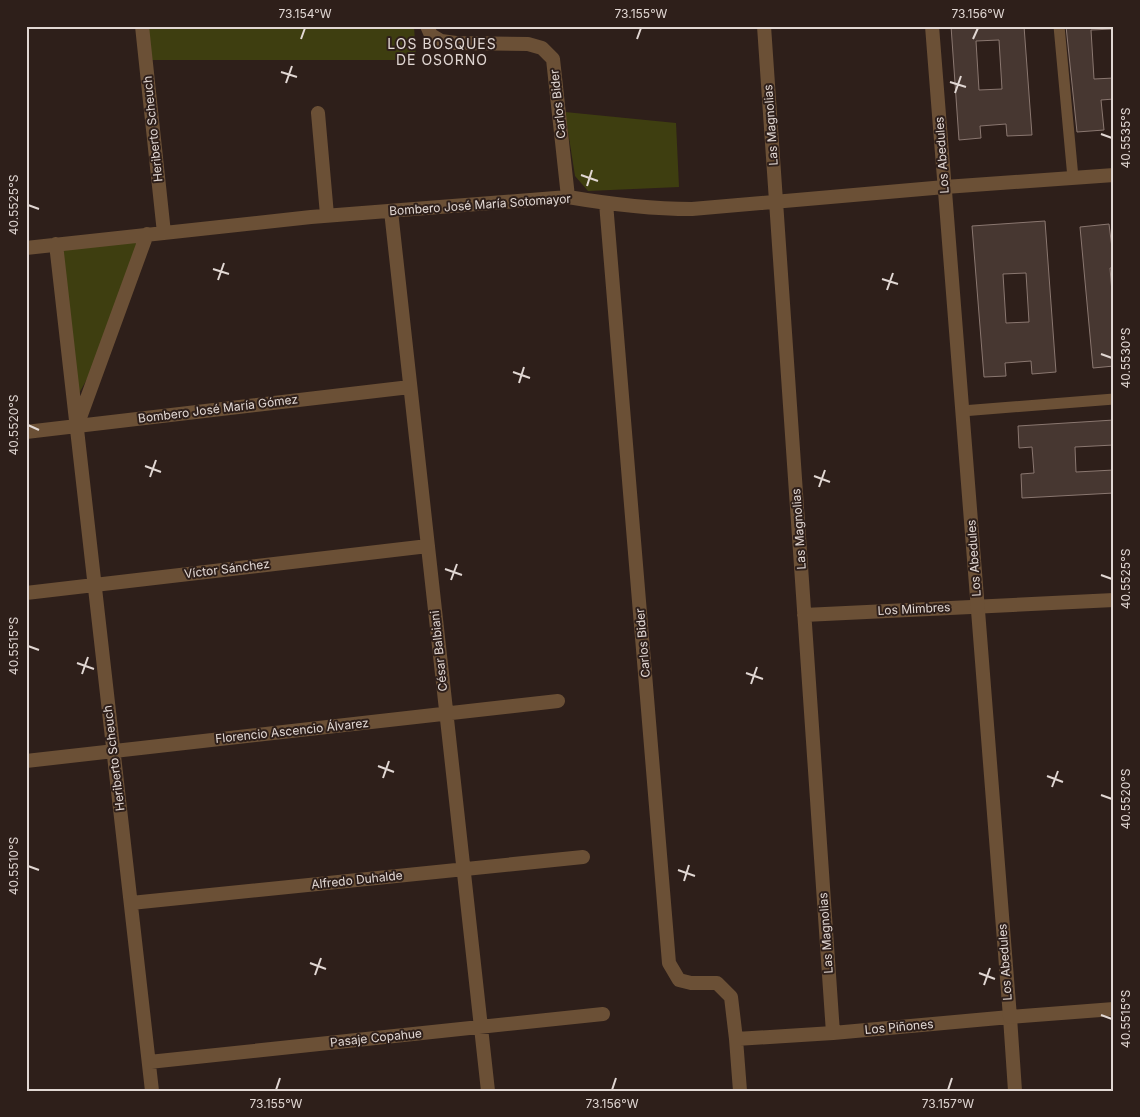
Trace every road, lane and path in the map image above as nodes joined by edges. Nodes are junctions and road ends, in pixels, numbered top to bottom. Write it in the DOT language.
graph roads {
  1 [pos="142,26"];
  2 [pos="427,26"];
  3 [pos="764,26"];
  4 [pos="932,26"];
  5 [pos="1059,26"];
  6 [pos="318,113"];
  7 [pos="1114,175"];
  8 [pos="1073,178"];
  9 [pos="945,187"];
  10 [pos="568,197"];
  11 [pos="606,203"];
  12 [pos="777,203"];
  13 [pos="391,211"];
  14 [pos="328,215"];
  15 [pos="164,233"];
  16 [pos="147,234"];
  17 [pos="56,244"];
  18 [pos="26,248"];
  19 [pos="410,387"];
  20 [pos="1114,399"];
  21 [pos="962,410"];
  22 [pos="76,426"];
  23 [pos="26,432"];
  24 [pos="428,546"];
  25 [pos="95,585"];
  26 [pos="26,593"];
  27 [pos="1114,600"];
  28 [pos="978,606"];
  29 [pos="804,615"];
  30 [pos="558,701"];
  31 [pos="446,714"];
  32 [pos="114,751"];
  33 [pos="26,761"];
  34 [pos="583,857"];
  35 [pos="464,869"];
  36 [pos="131,903"];
  37 [pos="1114,1009"];
  38 [pos="604,1014"];
  39 [pos="1010,1017"];
  40 [pos="481,1027"];
  41 [pos="833,1033"];
  42 [pos="736,1039"];
  43 [pos="149,1062"];
  44 [pos="152,1091"];
  45 [pos="488,1091"];
  46 [pos="740,1091"];
  47 [pos="1015,1091"];
  1 -- 15 [label="street, Heriberto Scheuch"];
  2 -- 10 [label="street, Carlos Bider"];
  3 -- 12 [label="street, Las Magnolias"];
  4 -- 9 [label="street, Los Abedules"];
  5 -- 8 [label="lane"];
  6 -- 14 [label="street"];
  7 -- 8 [label="street, Bombero José María Sotomayor"];
  8 -- 9 [label="street, Bombero José María Sotomayor"];
  9 -- 12 [label="street, Bombero José María Sotomayor"];
  9 -- 21 [label="street, Los Abedules"];
  10 -- 11 [label="street, Bombero José María Sotomayor"];
  10 -- 13 [label="street, Bombero José María Sotomayor"];
  11 -- 12 [label="street, Bombero José María Sotomayor"];
  11 -- 42 [label="street, Carlos Bider"];
  12 -- 29 [label="street, Las Magnolias"];
  13 -- 14 [label="street, Bombero José María Sotomayor"];
  13 -- 19 [label="street, César Balbiani"];
  14 -- 15 [label="street, Bombero José María Sotomayor"];
  15 -- 16 [label="street, Bombero José María Sotomayor"];
  16 -- 17 [label="street, Bombero José María Sotomayor"];
  16 -- 22 [label="street, Heriberto Scheuch"];
  17 -- 18 [label="street, Bombero José María Sotomayor"];
  17 -- 22 [label="street, Heriberto Scheuch"];
  19 -- 22 [label="street, Bombero José María Gómez"];
  19 -- 24 [label="street, César Balbiani"];
  20 -- 21 [label="lane"];
  21 -- 28 [label="street, Los Abedules"];
  22 -- 23 [label="street, Bombero José María Gómez"];
  22 -- 25 [label="street, Heriberto Scheuch"];
  24 -- 25 [label="street, Víctor Sánchez"];
  24 -- 31 [label="street, César Balbiani"];
  25 -- 26 [label="street, Víctor Sánchez"];
  25 -- 32 [label="street, Heriberto Scheuch"];
  27 -- 28 [label="street, Los Mimbres"];
  28 -- 29 [label="street, Los Mimbres"];
  28 -- 39 [label="street, Los Abedules"];
  29 -- 41 [label="street, Las Magnolias"];
  30 -- 31 [label="street, Florencio Ascencio Álvarez"];
  31 -- 32 [label="street, Florencio Ascencio Álvarez"];
  31 -- 35 [label="street, César Balbiani"];
  32 -- 33 [label="street, Florencio Ascencio Álvarez"];
  32 -- 36 [label="street, Heriberto Scheuch"];
  34 -- 35 [label="street, Alfredo Duhalde"];
  35 -- 36 [label="street, Alfredo Duhalde"];
  35 -- 40 [label="street, César Balbiani"];
  36 -- 43 [label="street, Heriberto Scheuch"];
  37 -- 39 [label="street, Los Piñones"];
  38 -- 40 [label="street, Pasaje Copahue"];
  39 -- 41 [label="street, Los Piñones"];
  39 -- 47 [label="street, Los Abedules"];
  40 -- 43 [label="street, Pasaje Copahue"];
  40 -- 45 [label="street, César Balbiani"];
  41 -- 42 [label="street, Los Piñones"];
  42 -- 46 [label="street"];
  43 -- 44 [label="street, Heriberto Scheuch"];
}
